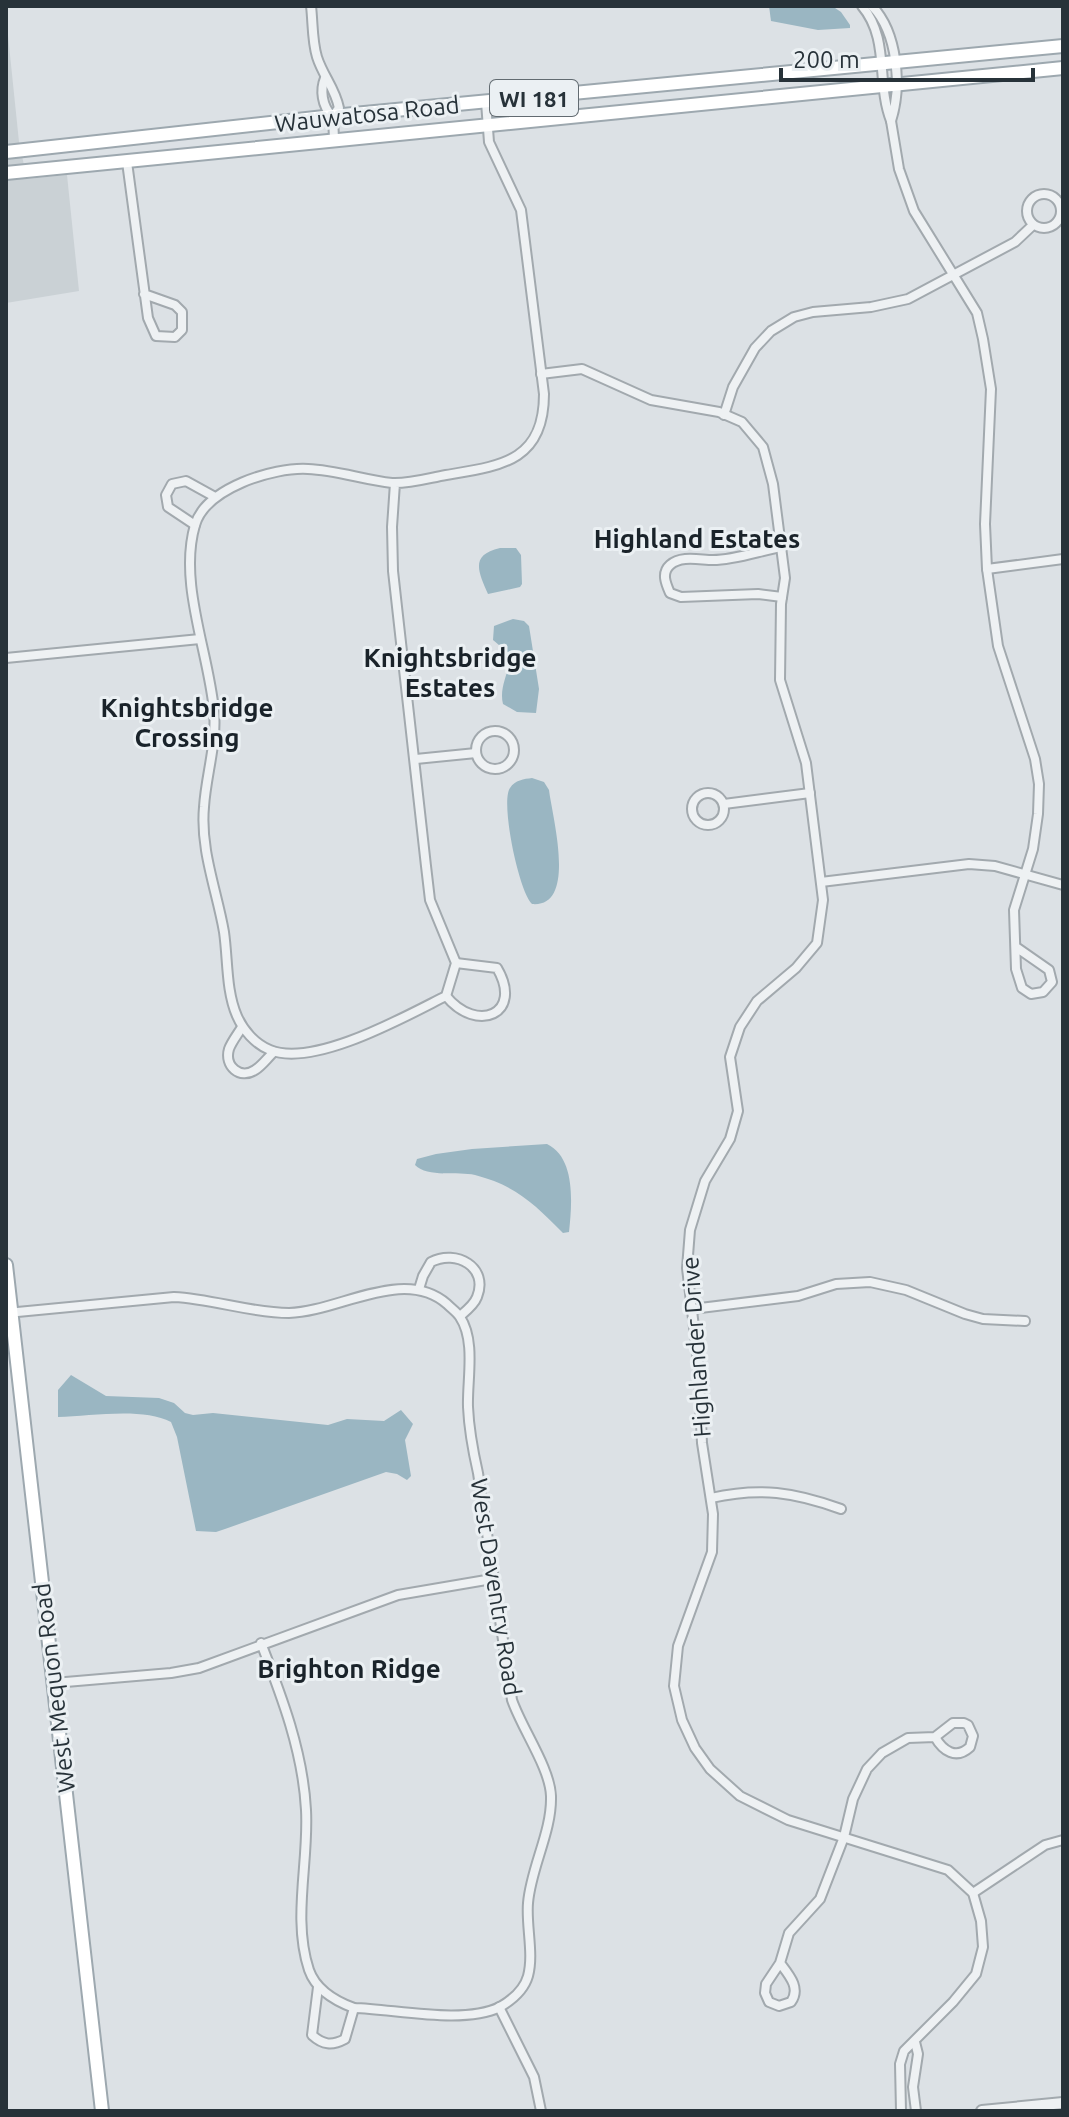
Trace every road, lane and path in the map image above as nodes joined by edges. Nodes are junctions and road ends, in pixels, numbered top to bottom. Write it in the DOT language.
graph roads {
  1 [pos="311,6"];
  2 [pos="862,6"];
  3 [pos="872,6"];
  4 [pos="1063,46"];
  5 [pos="888,64"];
  6 [pos="1063,68"];
  7 [pos="325,78"];
  8 [pos="897,85"];
  9 [pos="883,86"];
  10 [pos="486,102"];
  11 [pos="333,116"];
  12 [pos="891,121"];
  13 [pos="487,124"];
  14 [pos="334,139"];
  15 [pos="7,152"];
  16 [pos="127,162"];
  17 [pos="6,173"];
  18 [pos="1033,225"];
  19 [pos="954,275"];
  20 [pos="144,294"];
  21 [pos="541,374"];
  22 [pos="724,415"];
  23 [pos="395,483"];
  24 [pos="215,497"];
  25 [pos="195,525"];
  26 [pos="781,547"];
  27 [pos="1063,559"];
  28 [pos="987,569"];
  29 [pos="782,597"];
  30 [pos="200,639"];
  31 [pos="6,658"];
  32 [pos="476,753"];
  33 [pos="416,759"];
  34 [pos="810,793"];
  35 [pos="724,804"];
  36 [pos="1023,875"];
  37 [pos="821,882"];
  38 [pos="1063,885"];
  39 [pos="1016,947"];
  40 [pos="456,963"];
  41 [pos="446,996"];
  42 [pos="242,1027"];
  43 [pos="274,1052"];
  44 [pos="6,1265"];
  45 [pos="419,1289"];
  46 [pos="692,1309"];
  47 [pos="9,1313"];
  48 [pos="460,1316"];
  49 [pos="1025,1321"];
  50 [pos="711,1498"];
  51 [pos="841,1509"];
  52 [pos="492,1579"];
  53 [pos="261,1643"];
  54 [pos="54,1683"];
  55 [pos="935,1737"];
  56 [pos="844,1837"];
  57 [pos="1063,1840"];
  58 [pos="973,1893"];
  59 [pos="780,1963"];
  60 [pos="318,1987"];
  61 [pos="499,2007"];
  62 [pos="354,2008"];
  63 [pos="915,2042"];
  64 [pos="1063,2103"];
  65 [pos="102,2111"];
  66 [pos="541,2111"];
  67 [pos="901,2111"];
  68 [pos="916,2111"];
  69 [pos="982,2111"];
  1 -- 7 [label="street"];
  2 -- 5 [label="street"];
  3 -- 5 [label="street"];
  4 -- 5 [label="main road, Wauwatosa Road / WI 181"];
  5 -- 8 [label="street"];
  5 -- 9 [label="street"];
  5 -- 10 [label="main road, Wauwatosa Road / WI 181"];
  6 -- 8 [label="main road, Wauwatosa Road / WI 181"];
  7 -- 11 [label="street"];
  7 -- 11 [label="street"];
  8 -- 9 [label="main road, Wauwatosa Road / WI 181"];
  8 -- 12 [label="street"];
  9 -- 12 [label="street"];
  9 -- 13 [label="main road, Wauwatosa Road / WI 181"];
  10 -- 11 [label="main road, Wauwatosa Road / WI 181"];
  10 -- 13 [label="street"];
  11 -- 14 [label="street"];
  11 -- 15 [label="main road, Wauwatosa Road / WI 181"];
  12 -- 19 [label="street"];
  13 -- 14 [label="main road, Wauwatosa Road / WI 181"];
  13 -- 21 [label="street"];
  14 -- 16 [label="main road, Wauwatosa Road / WI 181"];
  16 -- 17 [label="main road, Wauwatosa Road / WI 181"];
  16 -- 20 [label="street"];
  18 -- 18 [label="street"];
  18 -- 19 [label="street"];
  19 -- 22 [label="street"];
  19 -- 28 [label="street"];
  20 -- 20 [label="street"];
  21 -- 22 [label="street, Highlander Drive"];
  21 -- 23 [label="street"];
  22 -- 26 [label="street, Highlander Drive"];
  23 -- 24 [label="street"];
  23 -- 33 [label="street"];
  24 -- 25 [label="street"];
  24 -- 25 [label="street"];
  25 -- 30 [label="street"];
  26 -- 29 [label="street, Highlander Drive"];
  26 -- 29 [label="street"];
  27 -- 28 [label="street"];
  28 -- 36 [label="street"];
  29 -- 34 [label="street, Highlander Drive"];
  30 -- 31 [label="street"];
  30 -- 42 [label="street"];
  32 -- 32 [label="street"];
  32 -- 33 [label="street"];
  33 -- 40 [label="street"];
  34 -- 35 [label="street"];
  34 -- 37 [label="street, Highlander Drive"];
  35 -- 35 [label="street"];
  36 -- 37 [label="street"];
  36 -- 38 [label="street"];
  36 -- 39 [label="street"];
  37 -- 46 [label="street, Highlander Drive"];
  39 -- 39 [label="street"];
  40 -- 41 [label="street"];
  40 -- 41 [label="street"];
  41 -- 43 [label="street"];
  42 -- 43 [label="street"];
  42 -- 43 [label="street"];
  44 -- 47 [label="main road, West Mequon Road"];
  45 -- 47 [label="street"];
  45 -- 48 [label="street"];
  45 -- 48 [label="street"];
  46 -- 49 [label="street"];
  46 -- 50 [label="street, Highlander Drive"];
  47 -- 54 [label="main road, West Mequon Road"];
  48 -- 52 [label="street, West Daventry Road"];
  50 -- 51 [label="street"];
  50 -- 56 [label="street, Highlander Drive"];
  52 -- 53 [label="street"];
  52 -- 61 [label="street, West Daventry Road"];
  53 -- 54 [label="street"];
  53 -- 60 [label="street"];
  54 -- 65 [label="main road, West Mequon Road"];
  55 -- 55 [label="street"];
  55 -- 56 [label="street"];
  56 -- 58 [label="street, Highlander Drive"];
  56 -- 59 [label="street"];
  57 -- 58 [label="street"];
  58 -- 63 [label="street"];
  59 -- 59 [label="street"];
  60 -- 62 [label="street"];
  60 -- 62 [label="street"];
  61 -- 62 [label="street"];
  61 -- 66 [label="street"];
  63 -- 67 [label="street"];
  63 -- 68 [label="street"];
  64 -- 69 [label="street"];
}
